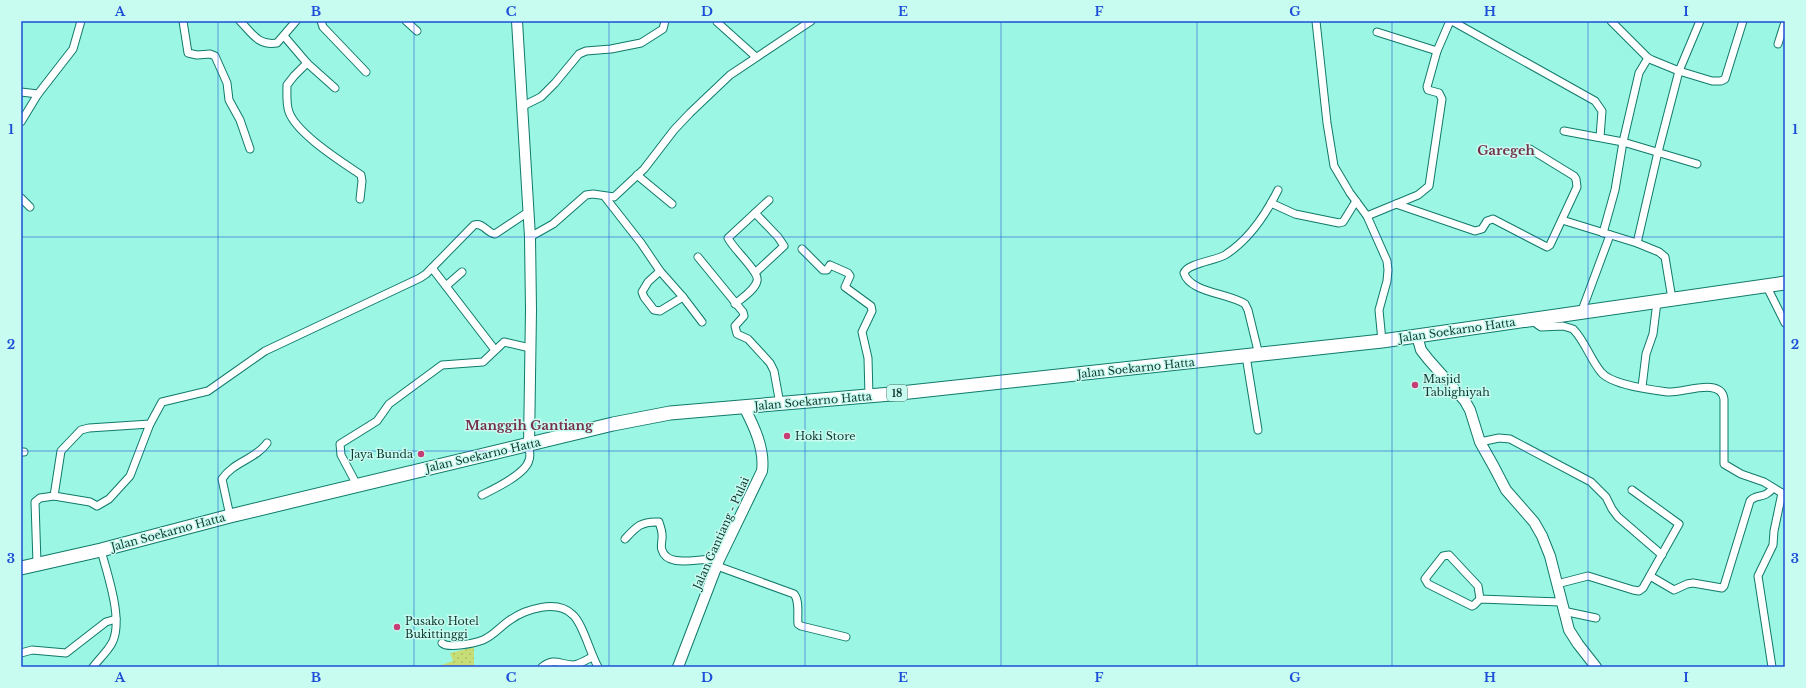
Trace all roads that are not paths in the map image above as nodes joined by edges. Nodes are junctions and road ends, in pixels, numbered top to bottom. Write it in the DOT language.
graph roads {
  1 [pos="81,21"];
  2 [pos="183,21"];
  3 [pos="240,21"];
  4 [pos="296,21"];
  5 [pos="322,21"];
  6 [pos="406,21"];
  7 [pos="517,21"];
  8 [pos="665,21"];
  9 [pos="716,21"];
  10 [pos="811,21"];
  11 [pos="1316,21"];
  12 [pos="1451,21"];
  13 [pos="1611,21"];
  14 [pos="1700,21"];
  15 [pos="1743,21"];
  16 [pos="1785,22"];
  17 [pos="417,31"];
  18 [pos="1377,32"];
  19 [pos="284,36"];
  20 [pos="1778,44"];
  21 [pos="1437,52"];
  22 [pos="756,57"];
  23 [pos="1648,58"];
  24 [pos="307,64"];
  25 [pos="1679,71"];
  26 [pos="366,72"];
  27 [pos="335,88"];
  28 [pos="21,92"];
  29 [pos="38,94"];
  30 [pos="523,106"];
  31 [pos="21,122"];
  32 [pos="1564,131"];
  33 [pos="1600,137"];
  34 [pos="1623,142"];
  35 [pos="250,149"];
  36 [pos="1530,149"];
  37 [pos="1658,152"];
  38 [pos="1697,164"];
  39 [pos="637,175"];
  40 [pos="1278,190"];
  41 [pos="605,197"];
  42 [pos="21,198"];
  43 [pos="360,200"];
  44 [pos="769,200"];
  45 [pos="1356,201"];
  46 [pos="1272,203"];
  47 [pos="672,204"];
  48 [pos="1396,204"];
  49 [pos="30,208"];
  50 [pos="528,212"];
  51 [pos="755,213"];
  52 [pos="1367,216"];
  53 [pos="1562,220"];
  54 [pos="1606,234"];
  55 [pos="530,237"];
  56 [pos="1637,243"];
  57 [pos="802,249"];
  58 [pos="698,257"];
  59 [pos="432,268"];
  60 [pos="660,271"];
  61 [pos="462,272"];
  62 [pos="756,272"];
  63 [pos="1785,282"];
  64 [pos="1766,285"];
  65 [pos="446,286"];
  66 [pos="683,297"];
  67 [pos="1672,299"];
  68 [pos="1657,302"];
  69 [pos="735,304"];
  70 [pos="1581,313"];
  71 [pos="1531,320"];
  72 [pos="702,322"];
  73 [pos="1785,323"];
  74 [pos="1417,336"];
  75 [pos="1382,341"];
  76 [pos="530,348"];
  77 [pos="495,350"];
  78 [pos="1253,355"];
  79 [pos="1642,387"];
  80 [pos="869,396"];
  81 [pos="780,404"];
  82 [pos="744,407"];
  83 [pos="150,424"];
  84 [pos="1258,430"];
  85 [pos="1480,442"];
  86 [pos="267,443"];
  87 [pos="529,445"];
  88 [pos="356,485"];
  89 [pos="1773,488"];
  90 [pos="1632,490"];
  91 [pos="1784,494"];
  92 [pos="482,495"];
  93 [pos="54,496"];
  94 [pos="230,516"];
  95 [pos="625,539"];
  96 [pos="101,550"];
  97 [pos="1662,555"];
  98 [pos="37,563"];
  99 [pos="718,563"];
  100 [pos="21,568"];
  101 [pos="1650,576"];
  102 [pos="1557,584"];
  103 [pos="1480,599"];
  104 [pos="1562,606"];
  105 [pos="1596,618"];
  106 [pos="116,619"];
  107 [pos="846,637"];
  108 [pos="442,643"];
  109 [pos="21,653"];
  110 [pos="592,657"];
  111 [pos="93,667"];
  112 [pos="542,667"];
  113 [pos="598,667"];
  114 [pos="678,667"];
  115 [pos="1596,667"];
  116 [pos="1772,667"];
  1 -- 29 [label="street"];
  2 -- 35 [label="street"];
  3 -- 19 [label="street"];
  4 -- 19 [label="street"];
  5 -- 26 [label="street"];
  6 -- 17 [label="street"];
  7 -- 30 [label="street"];
  8 -- 30 [label="street"];
  9 -- 22 [label="street"];
  10 -- 22 [label="street"];
  11 -- 45 [label="street"];
  12 -- 21 [label="street"];
  12 -- 33 [label="street"];
  13 -- 23 [label="street"];
  14 -- 25 [label="street"];
  15 -- 25 [label="street"];
  16 -- 20 [label="street"];
  18 -- 21 [label="street"];
  19 -- 24 [label="street"];
  21 -- 48 [label="street"];
  22 -- 39 [label="street"];
  23 -- 25 [label="street"];
  23 -- 34 [label="street"];
  24 -- 27 [label="street"];
  24 -- 43 [label="street"];
  25 -- 37 [label="street"];
  28 -- 29 [label="street"];
  29 -- 31 [label="street"];
  30 -- 50 [label="street"];
  32 -- 33 [label="street"];
  33 -- 34 [label="street"];
  34 -- 37 [label="street"];
  34 -- 54 [label="street"];
  36 -- 53 [label="street"];
  37 -- 38 [label="street"];
  37 -- 56 [label="street"];
  39 -- 41 [label="street"];
  39 -- 47 [label="street"];
  40 -- 46 [label="street"];
  41 -- 55 [label="street"];
  41 -- 60 [label="street"];
  42 -- 49 [label="street"];
  44 -- 51 [label="street"];
  45 -- 46 [label="street"];
  45 -- 52 [label="street"];
  46 -- 78 [label="street"];
  48 -- 52 [label="street"];
  48 -- 53 [label="street"];
  50 -- 55 [label="street"];
  50 -- 59 [label="street"];
  51 -- 62 [label="street"];
  51 -- 62 [label="street"];
  52 -- 75 [label="street"];
  53 -- 54 [label="street"];
  54 -- 56 [label="street"];
  54 -- 70 [label="street"];
  55 -- 76 [label="street"];
  56 -- 67 [label="street"];
  57 -- 80 [label="street"];
  58 -- 69 [label="street"];
  59 -- 65 [label="street"];
  59 -- 83 [label="street"];
  60 -- 66 [label="street"];
  60 -- 66 [label="street"];
  61 -- 65 [label="street"];
  62 -- 69 [label="street"];
  63 -- 64 [label="highway, Jalan Soekarno Hatta / 18"];
  64 -- 67 [label="highway, Jalan Soekarno Hatta / 18"];
  64 -- 73 [label="street"];
  65 -- 77 [label="street"];
  66 -- 72 [label="street"];
  67 -- 68 [label="highway, Jalan Soekarno Hatta / 18"];
  68 -- 70 [label="highway, Jalan Soekarno Hatta / 18"];
  68 -- 79 [label="street"];
  69 -- 81 [label="street"];
  70 -- 71 [label="highway, Jalan Soekarno Hatta / 18"];
  71 -- 74 [label="highway, Jalan Soekarno Hatta / 18"];
  71 -- 79 [label="street"];
  74 -- 75 [label="highway, Jalan Soekarno Hatta / 18"];
  74 -- 85 [label="street"];
  75 -- 78 [label="highway, Jalan Soekarno Hatta / 18"];
  76 -- 77 [label="street"];
  76 -- 87 [label="street"];
  77 -- 88 [label="street"];
  78 -- 80 [label="highway, Jalan Soekarno Hatta / 18"];
  78 -- 84 [label="street"];
  79 -- 89 [label="street"];
  80 -- 81 [label="highway, Jalan Soekarno Hatta / 18"];
  81 -- 82 [label="highway, Jalan Soekarno Hatta / 18"];
  82 -- 87 [label="highway, Jalan Soekarno Hatta / 18"];
  82 -- 99 [label="street, Jalan Gantiang - Pulai"];
  83 -- 93 [label="street"];
  83 -- 93 [label="street"];
  85 -- 97 [label="street"];
  85 -- 102 [label="street"];
  86 -- 94 [label="street"];
  87 -- 88 [label="highway, Jalan Soekarno Hatta / 18"];
  87 -- 92 [label="street"];
  88 -- 94 [label="highway, Jalan Soekarno Hatta / 18"];
  89 -- 91 [label="street"];
  89 -- 101 [label="street"];
  90 -- 97 [label="street"];
  91 -- 116 [label="street"];
  93 -- 98 [label="street"];
  94 -- 96 [label="highway, Jalan Soekarno Hatta / 18"];
  95 -- 99 [label="street"];
  96 -- 98 [label="highway, Jalan Soekarno Hatta / 18"];
  96 -- 106 [label="street"];
  97 -- 101 [label="street"];
  98 -- 100 [label="highway, Jalan Soekarno Hatta / 18"];
  99 -- 107 [label="street"];
  99 -- 114 [label="street, Jalan Gantiang - Pulai"];
  101 -- 102 [label="street"];
  102 -- 104 [label="street"];
  103 -- 103 [label="street"];
  103 -- 104 [label="street"];
  104 -- 105 [label="street"];
  104 -- 115 [label="street"];
  106 -- 109 [label="street"];
  106 -- 111 [label="street"];
  108 -- 110 [label="street"];
  110 -- 112 [label="street"];
  110 -- 113 [label="street"];
}
